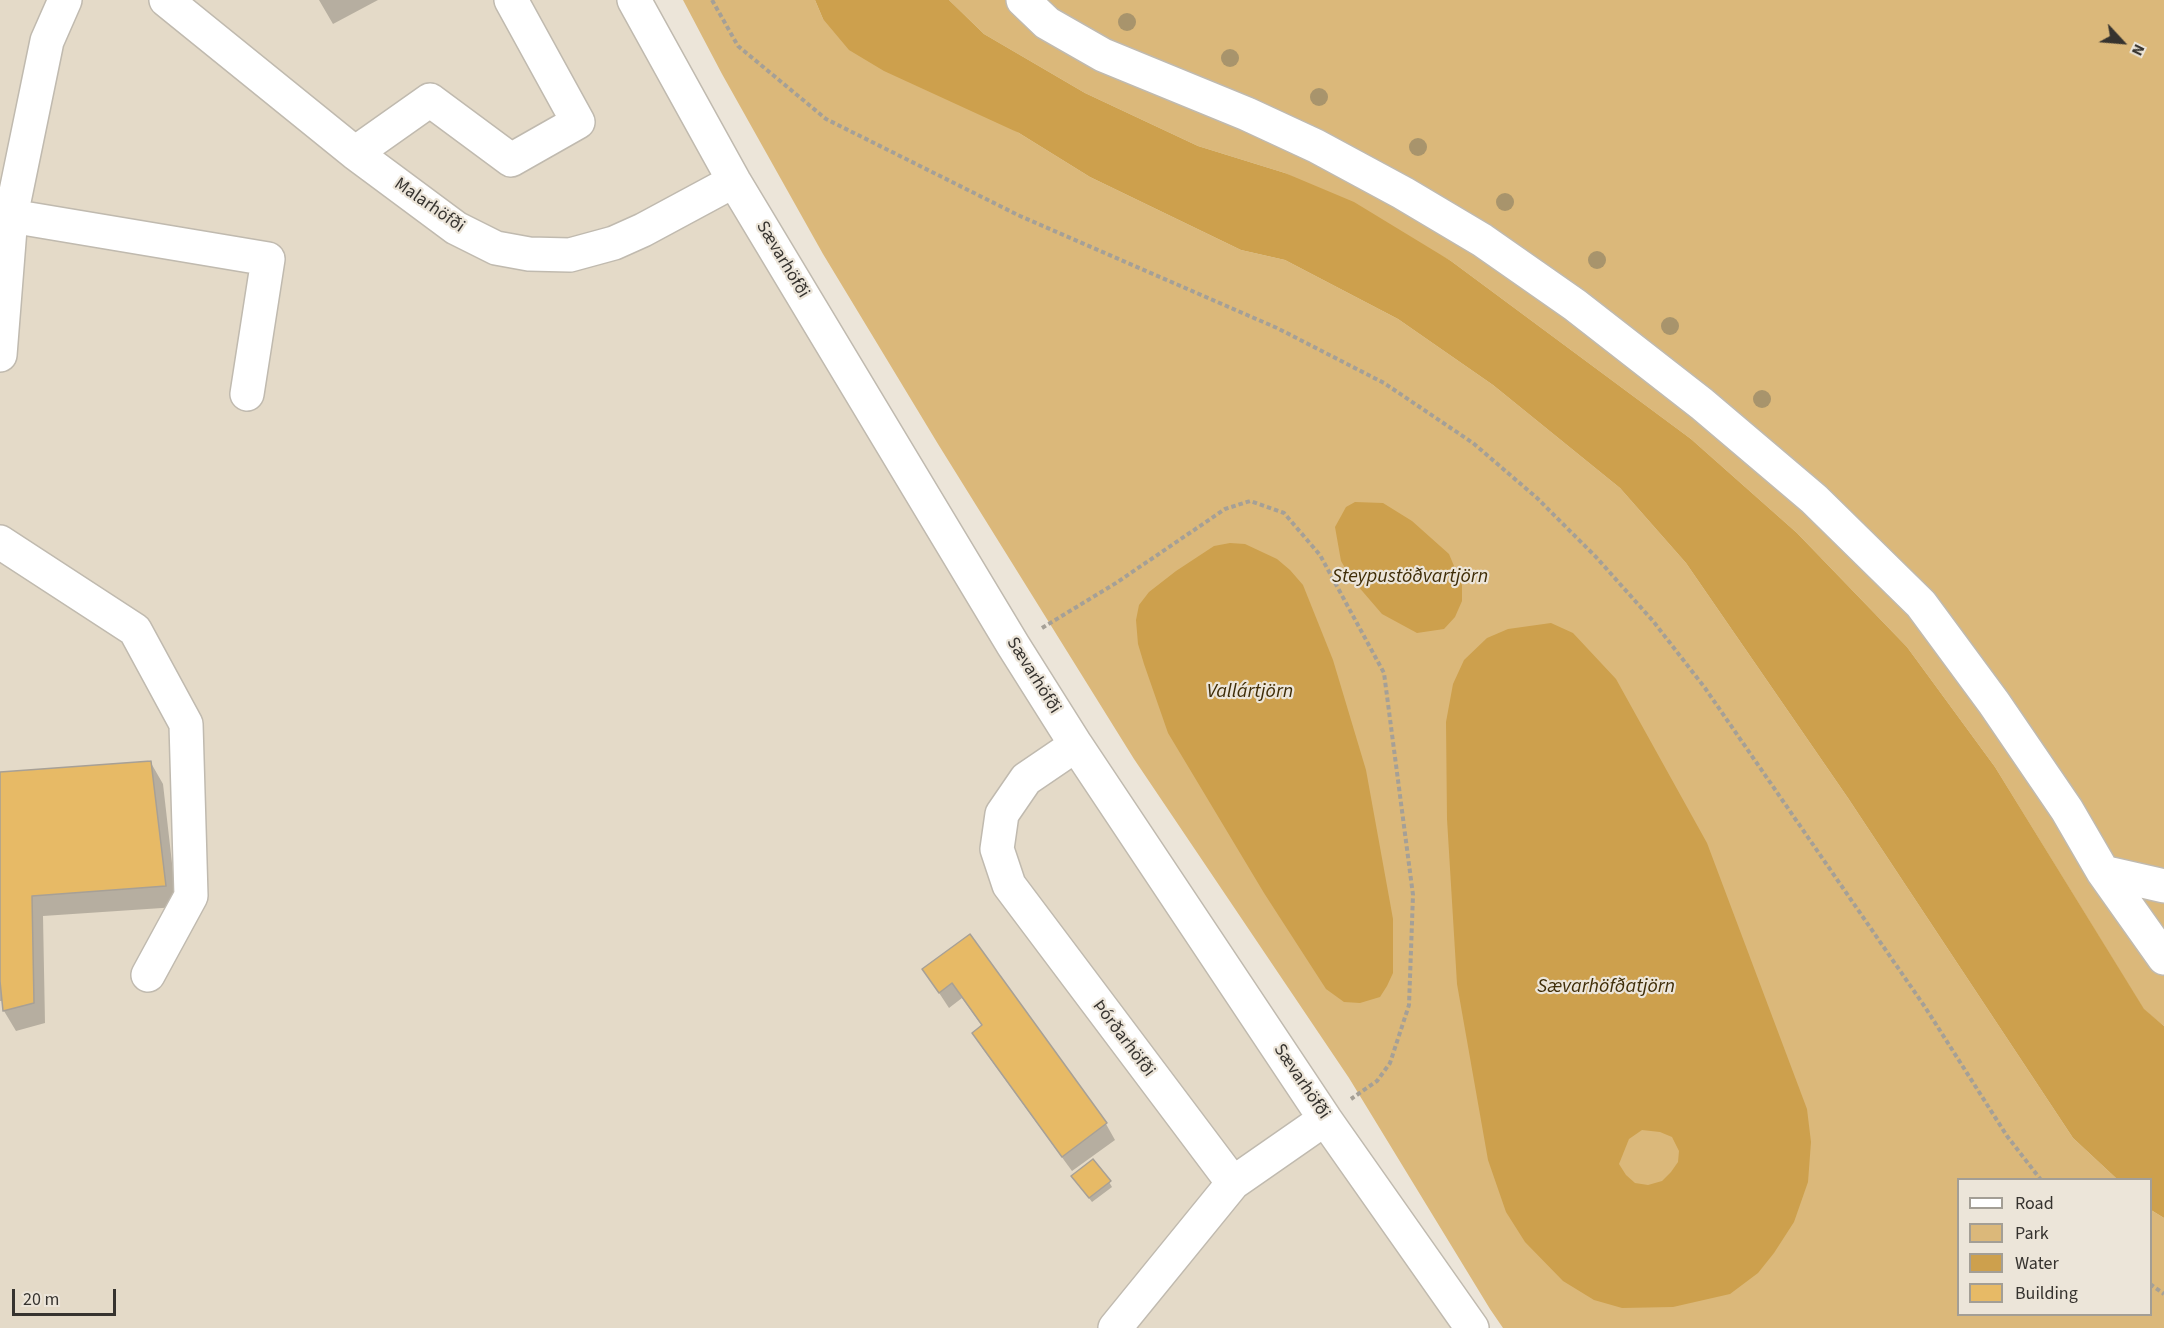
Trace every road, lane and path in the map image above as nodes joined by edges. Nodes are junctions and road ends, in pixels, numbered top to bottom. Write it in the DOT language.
graph roads {
  1 [pos="65,0"];
  2 [pos="166,0"];
  3 [pos="511,0"];
  4 [pos="634,0"];
  5 [pos="712,0"];
  6 [pos="1023,0"];
  7 [pos="354,153"];
  8 [pos="734,181"];
  9 [pos="11,216"];
  10 [pos="0,355"];
  11 [pos="247,393"];
  12 [pos="0,543"];
  13 [pos="1013,645"];
  14 [pos="1076,745"];
  15 [pos="2103,872"];
  16 [pos="2164,886"];
  17 [pos="2164,958"];
  18 [pos="148,975"];
  19 [pos="1325,1119"];
  20 [pos="2040,1178"];
  21 [pos="1233,1183"];
  22 [pos="2152,1285"];
  23 [pos="2164,1294"];
  24 [pos="1115,1328"];
  25 [pos="1472,1328"];
  1 -- 9 [label="street"];
  2 -- 7 [label="street, Malarhöfði"];
  3 -- 7 [label="street"];
  4 -- 8 [label="street, Sævarhöfði"];
  5 -- 20 [label="path"];
  6 -- 15 [label="street"];
  7 -- 8 [label="street, Malarhöfði"];
  8 -- 13 [label="street, Sævarhöfði"];
  9 -- 10 [label="street"];
  9 -- 11 [label="street"];
  12 -- 18 [label="street"];
  13 -- 14 [label="street, Sævarhöfði"];
  13 -- 19 [label="path"];
  14 -- 19 [label="street, Sævarhöfði"];
  14 -- 21 [label="street, Þórðarhöfði"];
  15 -- 16 [label="street"];
  15 -- 17 [label="street"];
  19 -- 21 [label="street"];
  19 -- 25 [label="street, Sævarhöfði"];
  21 -- 24 [label="street"];
  22 -- 23 [label="path"];
}
